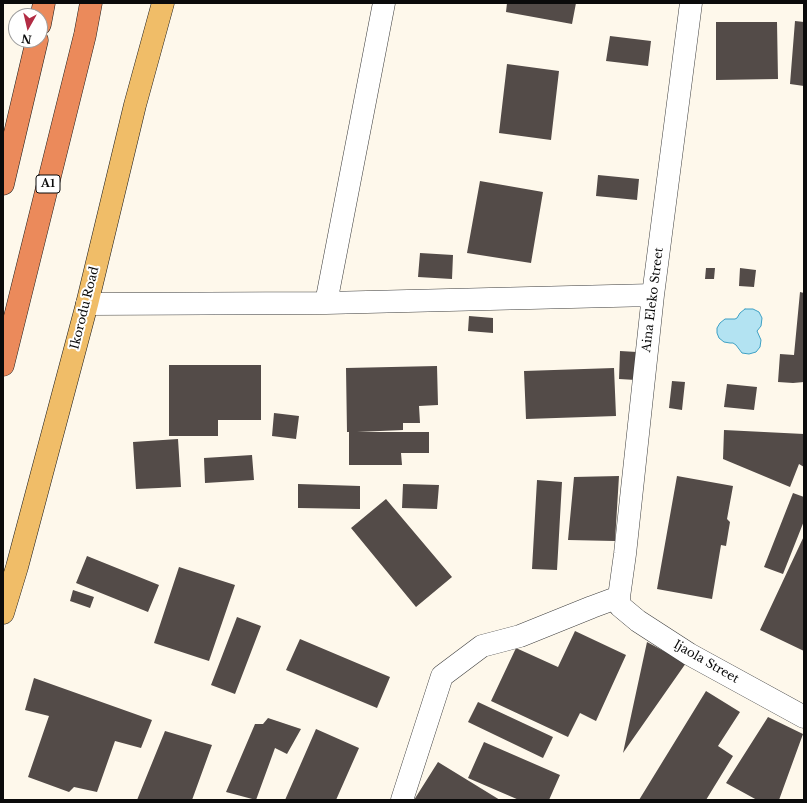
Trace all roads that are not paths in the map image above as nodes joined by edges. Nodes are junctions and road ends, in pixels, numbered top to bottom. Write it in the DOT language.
graph roads {
  1 [pos="91,3"];
  2 [pos="163,3"];
  3 [pos="384,3"];
  4 [pos="691,3"];
  5 [pos="35,48"];
  6 [pos="3,184"];
  7 [pos="653,295"];
  8 [pos="326,303"];
  9 [pos="87,304"];
  10 [pos="3,364"];
  11 [pos="619,597"];
  12 [pos="3,612"];
  13 [pos="804,717"];
  14 [pos="402,800"];
  1 -- 10 [label="highway, A1"];
  2 -- 9 [label="main road, Ikorodu Road"];
  3 -- 8 [label="street"];
  4 -- 7 [label="street, Aina Eleko Street"];
  5 -- 6 [label="highway"];
  7 -- 8 [label="street"];
  7 -- 11 [label="street, Aina Eleko Street"];
  8 -- 9 [label="street"];
  9 -- 12 [label="main road, Ikorodu Road"];
  11 -- 13 [label="street, Ijaola Street"];
  11 -- 14 [label="street"];
}
